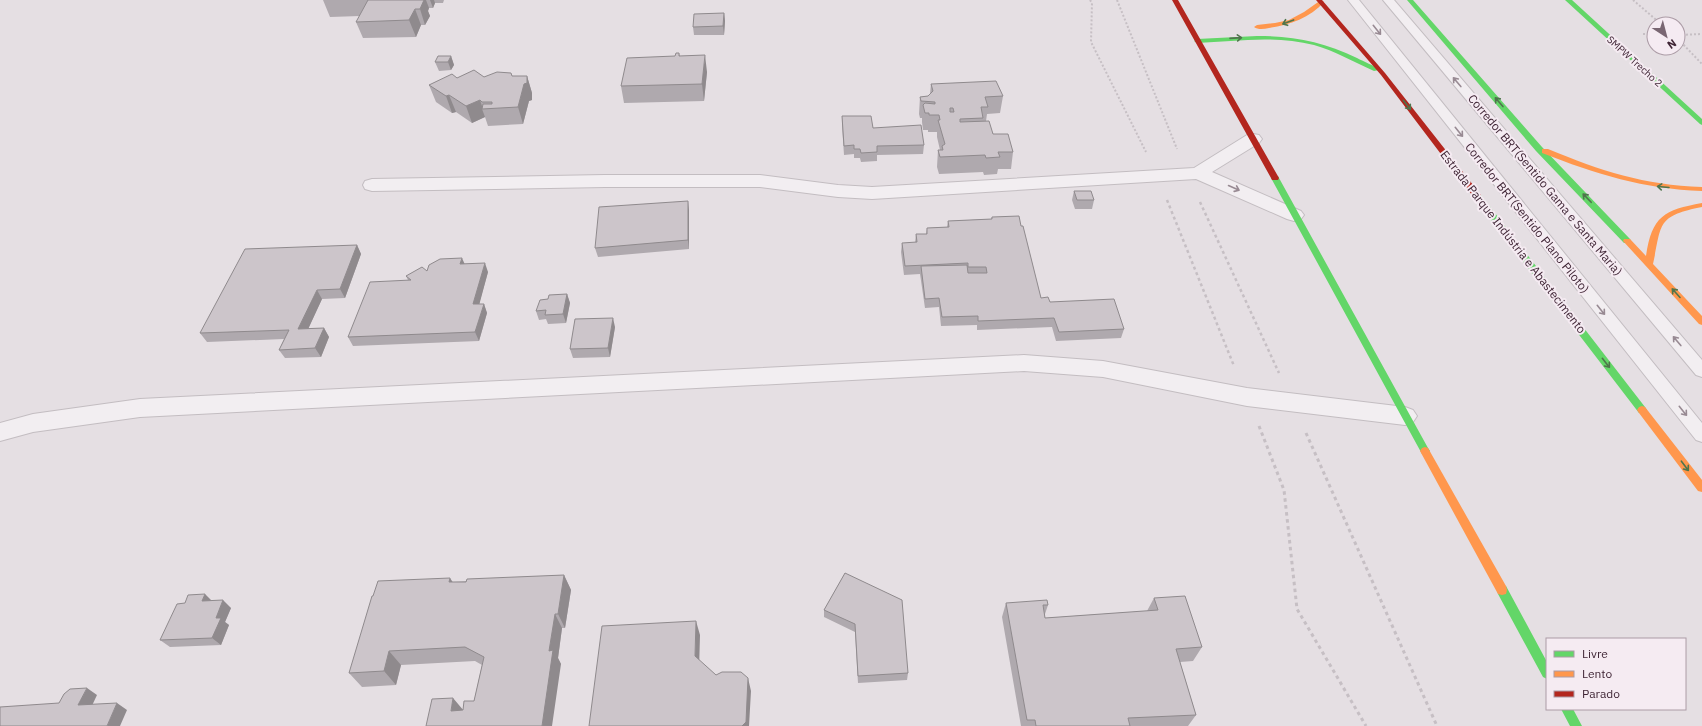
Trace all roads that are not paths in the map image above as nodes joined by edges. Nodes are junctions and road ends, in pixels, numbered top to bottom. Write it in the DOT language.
graph roads {
  1 [pos="1175,0"];
  2 [pos="1353,0"];
  3 [pos="1388,0"];
  4 [pos="1410,0"];
  5 [pos="1568,0"];
  6 [pos="1320,1"];
  7 [pos="1249,27"];
  8 [pos="1190,28"];
  9 [pos="1204,28"];
  10 [pos="1197,41"];
  11 [pos="1383,74"];
  12 [pos="1702,123"];
  13 [pos="1253,139"];
  14 [pos="1539,148"];
  15 [pos="1193,173"];
  16 [pos="372,185"];
  17 [pos="1702,189"];
  18 [pos="1702,205"];
  19 [pos="1294,215"];
  20 [pos="1649,263"];
  21 [pos="1702,322"];
  22 [pos="1702,371"];
  23 [pos="1405,416"];
  24 [pos="0,432"];
  25 [pos="1702,435"];
  26 [pos="1702,488"];
  27 [pos="1546,671"];
  28 [pos="1568,710"];
  29 [pos="1576,726"];
  1 -- 8 [label="main road"];
  2 -- 25 [label="lane, Corredor BRT(Sentido Plano Piloto), one-way"];
  22 -- 3 [label="lane, Corredor BRT(Sentido Gama e Santa Maria), one-way"];
  14 -- 4 [label="main road, one-way"];
  5 -- 12 [label="main road, SMPW Trecho 2"];
  6 -- 7 [label="main road, one-way"];
  6 -- 11 [label="main road, Estrada Parque Indústria e Abastecimento"];
  8 -- 9 [label="main road"];
  8 -- 10 [label="main road"];
  10 -- 11 [label="main road, one-way"];
  10 -- 13 [label="main road"];
  11 -- 26 [label="main road, Estrada Parque Indústria e Abastecimento, one-way"];
  13 -- 15 [label="street"];
  13 -- 19 [label="main road"];
  17 -- 14 [label="main road, one-way"];
  20 -- 14 [label="main road, one-way"];
  15 -- 16 [label="street"];
  15 -- 19 [label="street, one-way"];
  18 -- 20 [label="main road"];
  19 -- 23 [label="main road"];
  21 -- 20 [label="main road, one-way"];
  23 -- 24 [label="street"];
  23 -- 27 [label="main road"];
  28 -- 29 [label="main road"];
}
